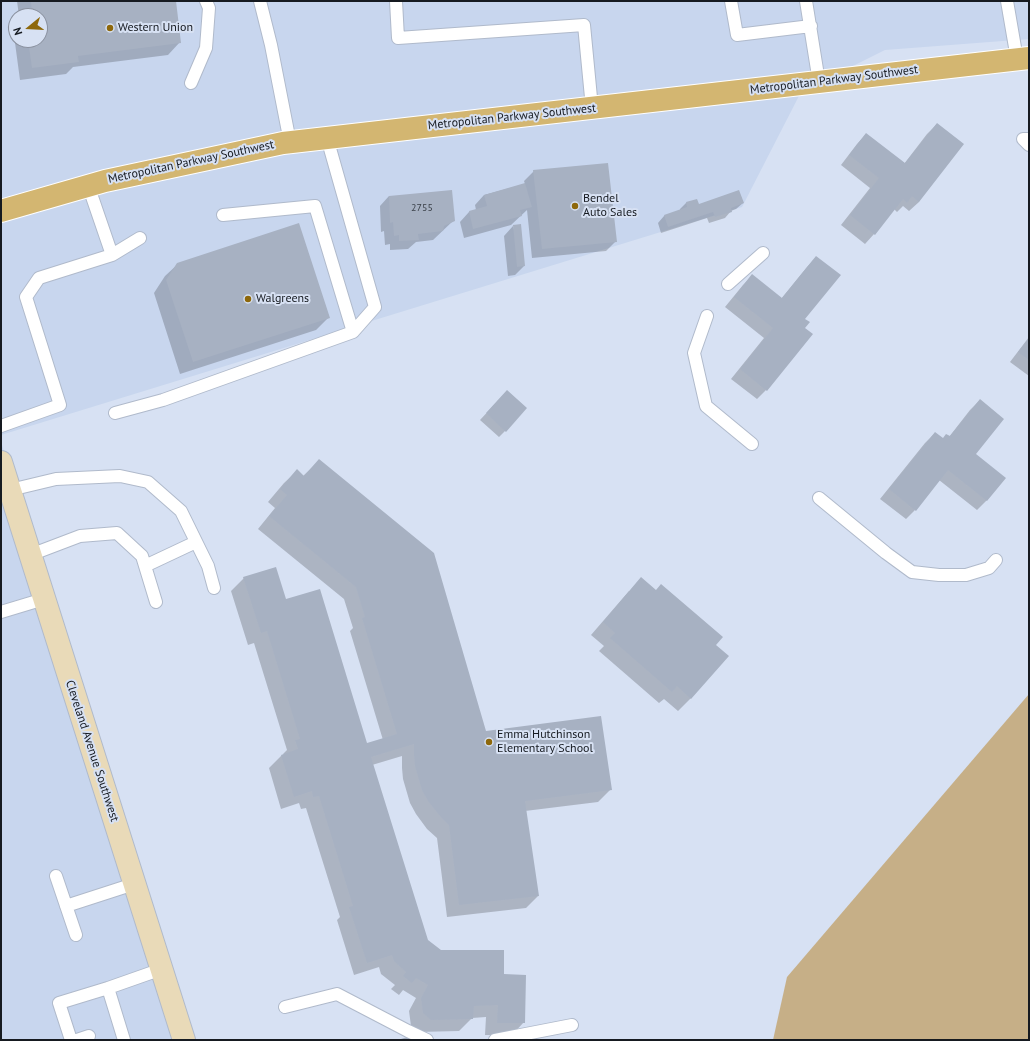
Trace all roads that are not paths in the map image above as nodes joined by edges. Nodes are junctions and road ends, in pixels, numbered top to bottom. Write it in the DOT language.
graph roads {
  1 [pos="206,1"];
  2 [pos="260,1"];
  3 [pos="396,1"];
  4 [pos="731,1"];
  5 [pos="806,1"];
  6 [pos="1007,1"];
  7 [pos="811,26"];
  8 [pos="1023,59"];
  9 [pos="819,82"];
  10 [pos="191,83"];
  11 [pos="592,108"];
  12 [pos="327,138"];
  13 [pos="1029,139"];
  14 [pos="290,142"];
  15 [pos="1029,145"];
  16 [pos="88,186"];
  17 [pos="1,211"];
  18 [pos="223,215"];
  19 [pos="140,238"];
  20 [pos="763,253"];
  21 [pos="112,255"];
  22 [pos="728,284"];
  23 [pos="707,316"];
  24 [pos="353,332"];
  25 [pos="115,413"];
  26 [pos="1,426"];
  27 [pos="752,444"];
  28 [pos="1,462"];
  29 [pos="10,490"];
  30 [pos="819,498"];
  31 [pos="196,542"];
  32 [pos="30,555"];
  33 [pos="996,560"];
  34 [pos="145,566"];
  35 [pos="214,588"];
  36 [pos="44,599"];
  37 [pos="156,602"];
  38 [pos="1,612"];
  39 [pos="56,876"];
  40 [pos="134,884"];
  41 [pos="66,906"];
  42 [pos="76,935"];
  43 [pos="162,969"];
  44 [pos="108,988"];
  45 [pos="286,1007"];
  46 [pos="572,1025"];
  47 [pos="89,1036"];
  48 [pos="71,1040"];
  49 [pos="77,1040"];
  50 [pos="124,1040"];
  51 [pos="184,1040"];
  52 [pos="428,1040"];
  53 [pos="495,1040"];
  1 -- 10 [label="lane"];
  2 -- 14 [label="lane"];
  3 -- 11 [label="lane"];
  4 -- 7 [label="lane"];
  5 -- 7 [label="lane"];
  6 -- 8 [label="lane"];
  7 -- 9 [label="lane"];
  8 -- 9 [label="main road, Metropolitan Parkway Southwest"];
  9 -- 11 [label="main road, Metropolitan Parkway Southwest"];
  11 -- 12 [label="main road, Metropolitan Parkway Southwest"];
  12 -- 14 [label="main road, Metropolitan Parkway Southwest"];
  12 -- 24 [label="lane"];
  13 -- 15 [label="lane"];
  14 -- 16 [label="main road, Metropolitan Parkway Southwest"];
  16 -- 17 [label="main road, Metropolitan Parkway Southwest"];
  16 -- 21 [label="lane"];
  18 -- 24 [label="lane"];
  19 -- 21 [label="lane"];
  20 -- 22 [label="lane"];
  21 -- 26 [label="lane"];
  23 -- 27 [label="lane"];
  24 -- 25 [label="lane"];
  28 -- 29 [label="main road, Cleveland Avenue Southwest"];
  29 -- 31 [label="lane"];
  29 -- 32 [label="main road, Cleveland Avenue Southwest"];
  30 -- 33 [label="lane"];
  31 -- 34 [label="lane"];
  31 -- 35 [label="lane"];
  32 -- 34 [label="lane"];
  32 -- 36 [label="main road, Cleveland Avenue Southwest"];
  34 -- 37 [label="lane"];
  36 -- 38 [label="lane"];
  36 -- 40 [label="main road, Cleveland Avenue Southwest"];
  39 -- 41 [label="lane"];
  40 -- 41 [label="lane"];
  40 -- 43 [label="main road, Cleveland Avenue Southwest"];
  41 -- 42 [label="lane"];
  43 -- 44 [label="lane"];
  43 -- 51 [label="main road, Cleveland Avenue Southwest"];
  44 -- 48 [label="lane"];
  44 -- 50 [label="lane"];
  45 -- 52 [label="lane"];
  46 -- 53 [label="lane"];
  47 -- 49 [label="lane"];
}
